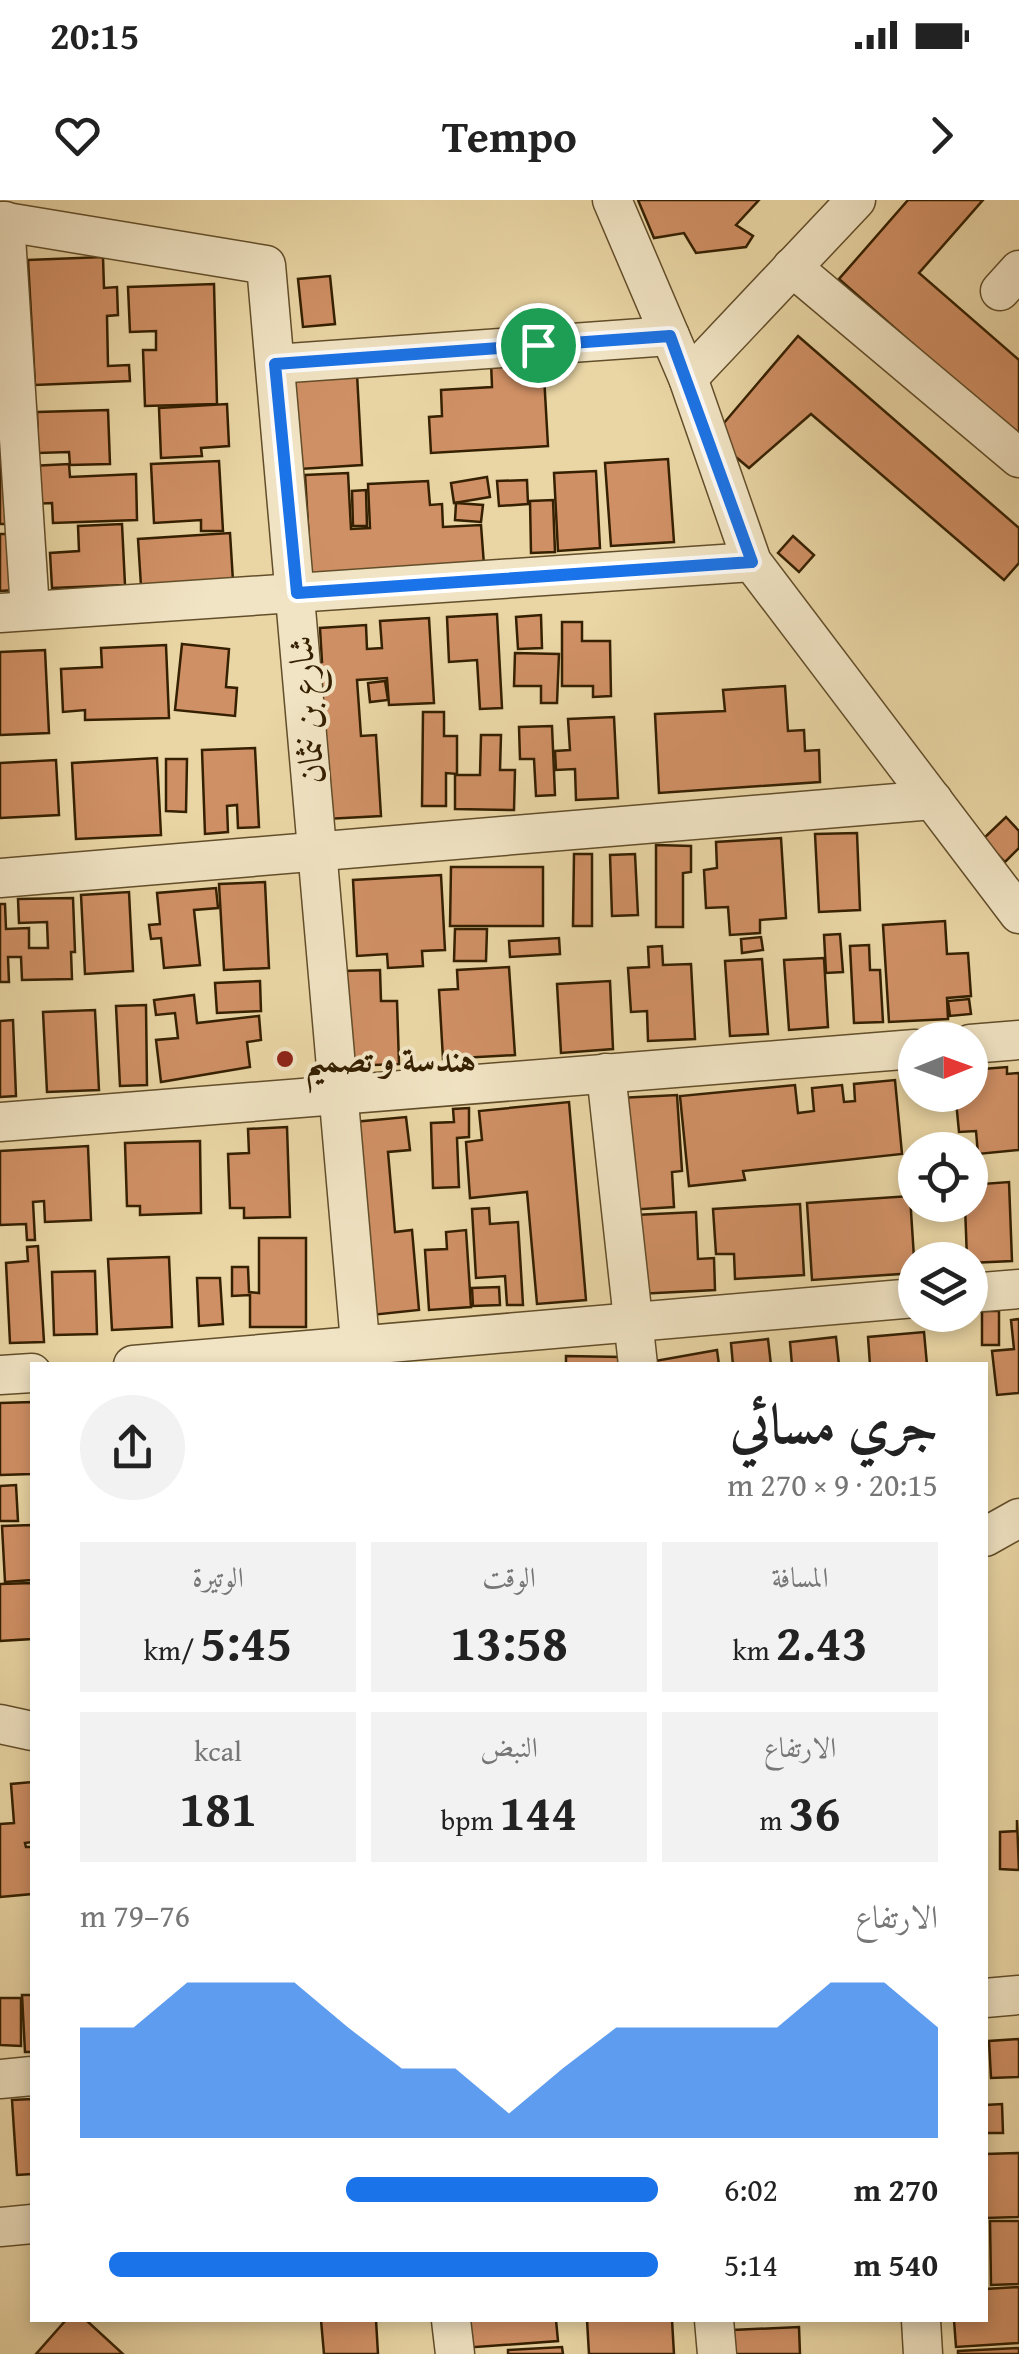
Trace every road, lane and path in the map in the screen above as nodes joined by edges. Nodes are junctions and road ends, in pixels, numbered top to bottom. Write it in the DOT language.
graph roads {
  1 [pos="612,200"];
  2 [pos="856,200"];
  3 [pos="3,221"];
  4 [pos="792,267"];
  5 [pos="670,336"];
  6 [pos="275,364"];
  7 [pos="688,378"];
  8 [pos="1019,458"];
  9 [pos="752,562"];
  10 [pos="297,593"];
  11 [pos="15,611"];
  12 [pos="933,800"];
  13 [pos="318,851"];
  14 [pos="0,878"];
  15 [pos="1019,914"];
  16 [pos="1019,1040"];
  17 [pos="988,1043"];
  18 [pos="898,1049"];
  19 [pos="606,1073"];
  20 [pos="338,1095"];
  21 [pos="0,1122"];
  22 [pos="1019,1289"];
  23 [pos="988,1292"];
  24 [pos="898,1299"];
  25 [pos="635,1322"];
  26 [pos="361,1356"];
  27 [pos="210,1362"];
  28 [pos="638,1362"];
  29 [pos="30,1373"];
  30 [pos="0,1375"];
  31 [pos="1019,1518"];
  32 [pos="988,1535"];
  33 [pos="0,1724"];
  34 [pos="30,1731"];
  35 [pos="1019,1995"];
  36 [pos="988,1998"];
  37 [pos="30,2076"];
  38 [pos="0,2080"];
  39 [pos="30,2224"];
  40 [pos="0,2227"];
  41 [pos="451,2322"];
  42 [pos="714,2322"];
  43 [pos="922,2322"];
  44 [pos="454,2354"];
  45 [pos="718,2354"];
  46 [pos="924,2354"];
  1 -- 5 [label="street"];
  2 -- 4 [label="street"];
  3 -- 6 [label="street, شارع بن نثمان"];
  3 -- 11 [label="street"];
  4 -- 7 [label="street"];
  4 -- 8 [label="street"];
  5 -- 6 [label="street"];
  5 -- 7 [label="street"];
  6 -- 10 [label="street, شارع بن نثمان"];
  7 -- 9 [label="street"];
  9 -- 10 [label="street"];
  9 -- 12 [label="street"];
  10 -- 11 [label="street"];
  10 -- 13 [label="street, شارع بن نثمان"];
  12 -- 13 [label="street"];
  12 -- 15 [label="street"];
  13 -- 14 [label="street"];
  13 -- 20 [label="street, شارع بن نثمان"];
  16 -- 17 [label="street"];
  18 -- 19 [label="street"];
  19 -- 20 [label="street"];
  19 -- 25 [label="street"];
  20 -- 21 [label="street"];
  20 -- 26 [label="street, شارع بن نثمان"];
  22 -- 23 [label="street"];
  24 -- 25 [label="street"];
  25 -- 26 [label="street"];
  25 -- 28 [label="street"];
  26 -- 27 [label="street"];
  29 -- 30 [label="street"];
  31 -- 32 [label="street"];
  33 -- 34 [label="street"];
  35 -- 36 [label="street"];
  37 -- 38 [label="street"];
  39 -- 40 [label="street"];
  41 -- 44 [label="street"];
  42 -- 45 [label="street"];
  43 -- 46 [label="street"];
}
